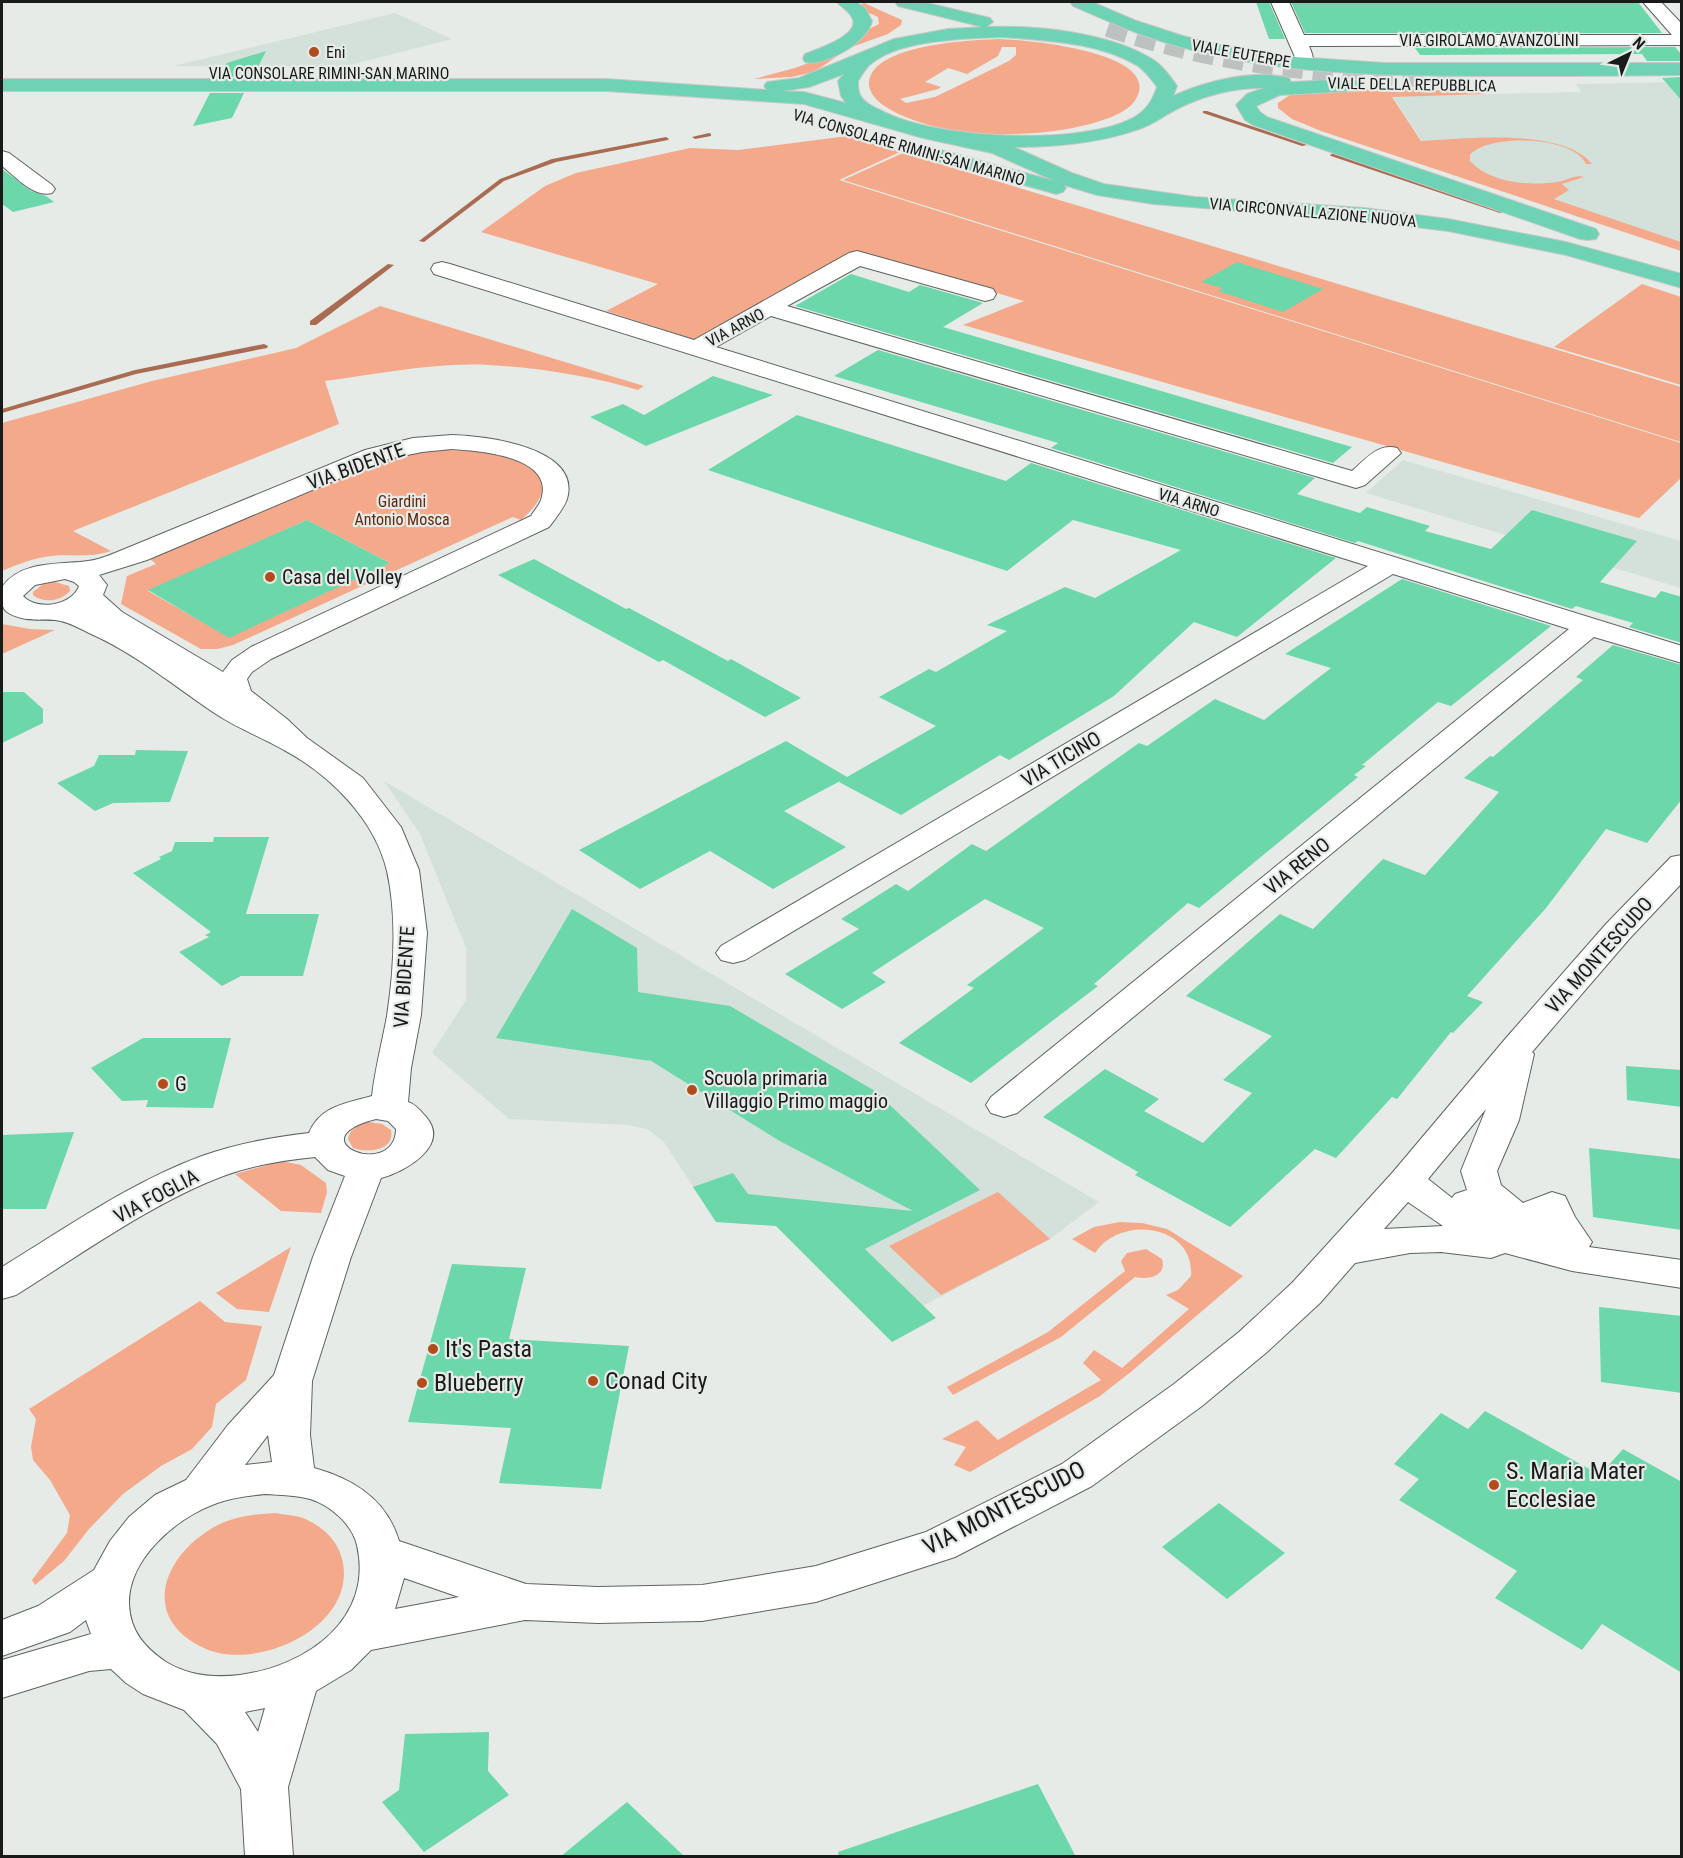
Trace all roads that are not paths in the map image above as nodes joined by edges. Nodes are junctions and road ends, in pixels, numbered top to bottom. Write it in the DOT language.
graph roads {
  1 [pos="846,2"];
  2 [pos="904,2"];
  3 [pos="1280,2"];
  4 [pos="1652,2"];
  5 [pos="883,4"];
  6 [pos="1071,4"];
  7 [pos="1108,27"];
  8 [pos="1030,33"];
  9 [pos="1682,38"];
  10 [pos="914,40"];
  11 [pos="1297,41"];
  12 [pos="1123,51"];
  13 [pos="865,59"];
  14 [pos="1169,64"];
  15 [pos="1302,64"];
  16 [pos="1215,68"];
  17 [pos="1682,69"];
  18 [pos="1411,71"];
  19 [pos="2,74"];
  20 [pos="1352,77"];
  21 [pos="1682,77"];
  22 [pos="1458,78"];
  23 [pos="657,80"];
  24 [pos="1682,84"];
  25 [pos="2,85"];
  26 [pos="606,85"];
  27 [pos="1149,116"];
  28 [pos="881,119"];
  29 [pos="1100,134"];
  30 [pos="948,138"];
  31 [pos="2,157"];
  32 [pos="45,189"];
  33 [pos="1213,204"];
  34 [pos="1625,247"];
  35 [pos="1682,266"];
  36 [pos="442,269"];
  37 [pos="1682,281"];
  38 [pos="985,294"];
  39 [pos="768,308"];
  40 [pos="697,348"];
  41 [pos="1388,453"];
  42 [pos="1389,565"];
  43 [pos="73,573"];
  44 [pos="89,596"];
  45 [pos="56,611"];
  46 [pos="1590,627"];
  47 [pos="1682,654"];
  48 [pos="238,695"];
  49 [pos="296,744"];
  50 [pos="1682,864"];
  51 [pos="733,953"];
  52 [pos="1518,1046"];
  53 [pos="1004,1105"];
  54 [pos="389,1109"];
  55 [pos="325,1144"];
  56 [pos="367,1167"];
  57 [pos="1409,1178"];
  58 [pos="1517,1232"];
  59 [pos="1340,1254"];
  60 [pos="1682,1262"];
  61 [pos="1682,1274"];
  62 [pos="2,1285"];
  63 [pos="292,1381"];
  64 [pos="295,1480"];
  65 [pos="201,1492"];
  66 [pos="383,1553"];
  67 [pos="111,1581"];
  68 [pos="525,1602"];
  69 [pos="359,1634"];
  70 [pos="2,1638"];
  71 [pos="121,1649"];
  72 [pos="2,1679"];
  73 [pos="297,1680"];
  74 [pos="199,1695"];
  75 [pos="264,1787"];
  76 [pos="268,1857"];
  1 -- 23 [label="main road, VIA CONSOLARE RIMINI-SAN MARINO"];
  2 -- 8 [label="main road, VIA CIRCONVALLAZIONE NUOVA"];
  3 -- 11 [label="street"];
  4 -- 9 [label="street"];
  5 -- 10 [label="main road"];
  6 -- 7 [label="main road, VIALE EUTERPE"];
  6 -- 15 [label="main road, VIALE EUTERPE"];
  8 -- 10 [label="main road, VIA CIRCONVALLAZIONE NUOVA"];
  8 -- 12 [label="main road, VIA CIRCONVALLAZIONE NUOVA"];
  9 -- 11 [label="street, VIA GIROLAMO AVANZOLINI"];
  10 -- 13 [label="main road, VIA CIRCONVALLAZIONE NUOVA"];
  11 -- 15 [label="street"];
  12 -- 14 [label="main road"];
  12 -- 27 [label="main road, VIA CIRCONVALLAZIONE NUOVA"];
  13 -- 23 [label="main road, VIA CONSOLARE RIMINI-SAN MARINO"];
  13 -- 28 [label="main road, VIA CIRCONVALLAZIONE NUOVA"];
  15 -- 20 [label="main road, VIALE EUTERPE"];
  16 -- 20 [label="main road, VIALE DELLA REPUBBLICA"];
  17 -- 18 [label="main road, VIALE DELLA REPUBBLICA"];
  18 -- 20 [label="main road, VIALE EUTERPE"];
  19 -- 23 [label="main road, VIA CONSOLARE RIMINI-SAN MARINO"];
  20 -- 24 [label="main road, VIALE DELLA REPUBBLICA"];
  20 -- 27 [label="main road, VIALE DELLA REPUBBLICA"];
  20 -- 34 [label="main road, VIA CIRCONVALLAZIONE NUOVA"];
  21 -- 22 [label="main road"];
  25 -- 26 [label="main road, VIA CONSOLARE RIMINI-SAN MARINO"];
  26 -- 28 [label="main road, VIA CONSOLARE RIMINI-SAN MARINO"];
  26 -- 33 [label="main road, VIA CONSOLARE RIMINI-SAN MARINO"];
  27 -- 29 [label="main road, VIA CIRCONVALLAZIONE NUOVA"];
  28 -- 30 [label="main road, VIA CIRCONVALLAZIONE NUOVA"];
  29 -- 30 [label="main road, VIA CIRCONVALLAZIONE NUOVA"];
  29 -- 34 [label="main road, VIA CIRCONVALLAZIONE NUOVA"];
  30 -- 33 [label="main road, VIA CIRCONVALLAZIONE NUOVA"];
  31 -- 32 [label="street"];
  33 -- 37 [label="main road, VIA CIRCONVALLAZIONE NUOVA"];
  34 -- 35 [label="main road, VIA CIRCONVALLAZIONE NUOVA"];
  36 -- 40 [label="street, VIA ARNO"];
  38 -- 39 [label="street"];
  39 -- 40 [label="street, VIA ARNO"];
  39 -- 41 [label="street, VIA ARNO"];
  40 -- 42 [label="street, VIA ARNO"];
  42 -- 46 [label="street, VIA ARNO"];
  42 -- 51 [label="street, VIA TICINO"];
  43 -- 44 [label="street, VIA BIDENTE"];
  43 -- 45 [label="street, VIA BIDENTE"];
  43 -- 48 [label="street, VIA BIDENTE"];
  44 -- 45 [label="street, VIA BIDENTE"];
  44 -- 48 [label="street, VIA BIDENTE"];
  45 -- 49 [label="street, VIA BIDENTE"];
  46 -- 47 [label="street, VIA ARNO"];
  46 -- 53 [label="street, VIA RENO"];
  48 -- 49 [label="street, VIA BIDENTE"];
  49 -- 54 [label="street, VIA BIDENTE"];
  50 -- 52 [label="street, VIA MONTESCUDO"];
  52 -- 57 [label="street, VIA MONTESCUDO"];
  52 -- 58 [label="street, VIA MONTESCUDO"];
  54 -- 55 [label="street"];
  54 -- 56 [label="street"];
  55 -- 56 [label="street"];
  55 -- 62 [label="street, VIA FOGLIA"];
  56 -- 63 [label="street"];
  57 -- 58 [label="street, VIA MONTESCUDO"];
  57 -- 59 [label="street, VIA MONTESCUDO"];
  58 -- 59 [label="street, VIA MONTESCUDO"];
  58 -- 60 [label="street, VIA MONTESCUDO"];
  58 -- 61 [label="street, VIA MONTESCUDO"];
  59 -- 68 [label="street, VIA MONTESCUDO"];
  63 -- 64 [label="street"];
  63 -- 65 [label="street"];
  64 -- 65 [label="street"];
  64 -- 66 [label="street"];
  65 -- 67 [label="street"];
  66 -- 68 [label="street, VIA MONTESCUDO"];
  66 -- 69 [label="street"];
  67 -- 70 [label="street"];
  67 -- 71 [label="street"];
  68 -- 69 [label="street, VIA MONTESCUDO"];
  69 -- 73 [label="street"];
  71 -- 72 [label="street"];
  71 -- 74 [label="street"];
  73 -- 74 [label="street"];
  73 -- 75 [label="street"];
  74 -- 75 [label="street"];
  75 -- 76 [label="street"];
}
